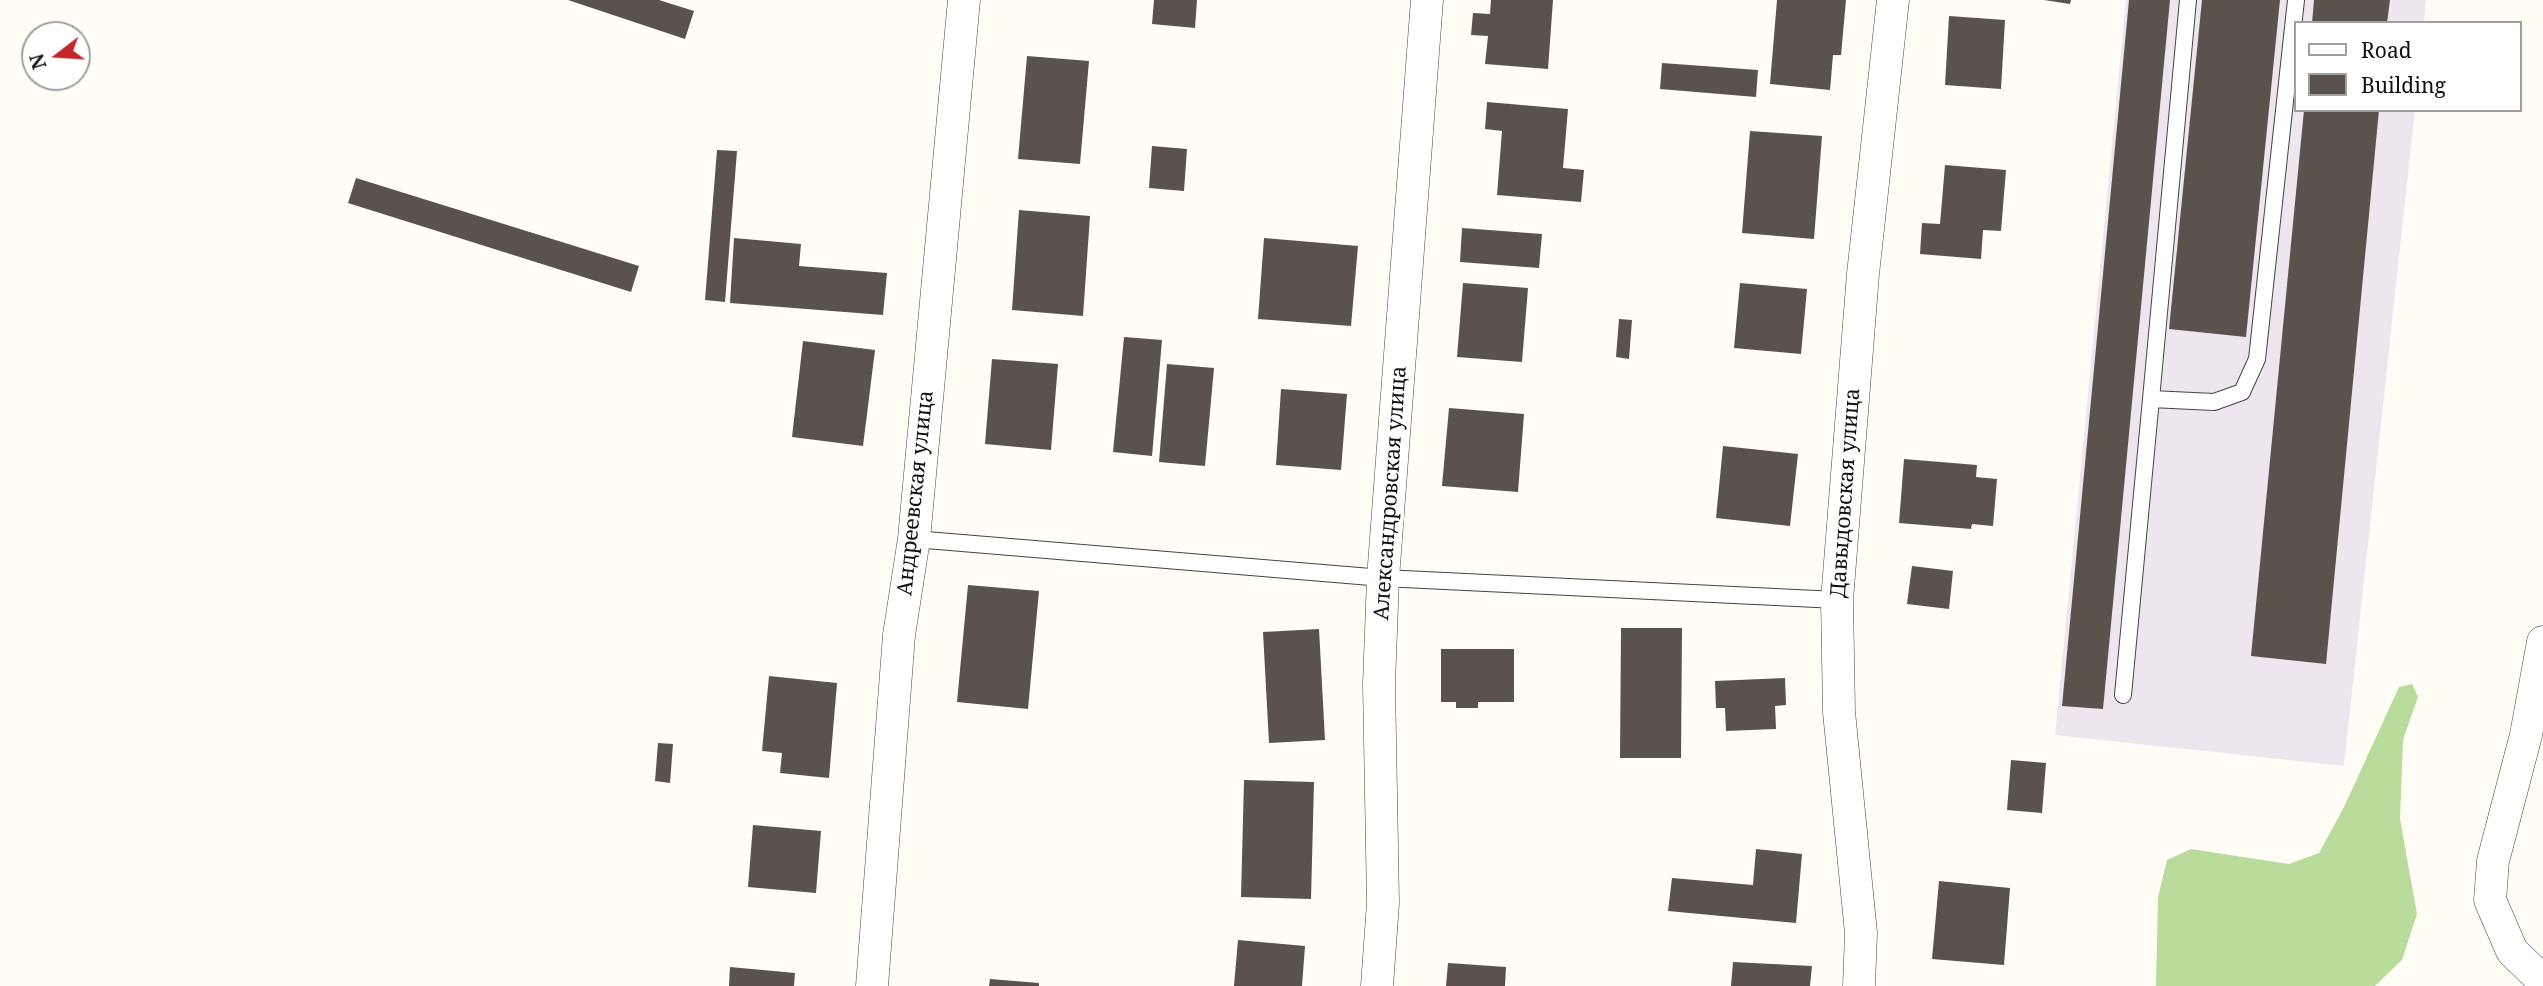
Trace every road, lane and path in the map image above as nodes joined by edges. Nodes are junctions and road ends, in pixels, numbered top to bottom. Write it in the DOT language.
graph roads {
  1 [pos="964,0"];
  2 [pos="1427,0"];
  3 [pos="1893,0"];
  4 [pos="2188,0"];
  5 [pos="2296,0"];
  6 [pos="2151,399"];
  7 [pos="914,539"];
  8 [pos="1383,578"];
  9 [pos="1838,600"];
  10 [pos="2543,642"];
  11 [pos="2123,695"];
  12 [pos="2543,981"];
  13 [pos="872,986"];
  14 [pos="1377,986"];
  15 [pos="1859,986"];
  1 -- 7 [label="street, Андреевская улица"];
  2 -- 8 [label="street, Александровская улица"];
  3 -- 9 [label="street, Давыдовская улица"];
  4 -- 6 [label="lane"];
  5 -- 6 [label="lane"];
  6 -- 11 [label="lane"];
  7 -- 8 [label="lane"];
  7 -- 13 [label="street, Андреевская улица"];
  8 -- 9 [label="lane"];
  8 -- 14 [label="street, Александровская улица"];
  9 -- 15 [label="street, Давыдовская улица"];
  10 -- 12 [label="street"];
}
